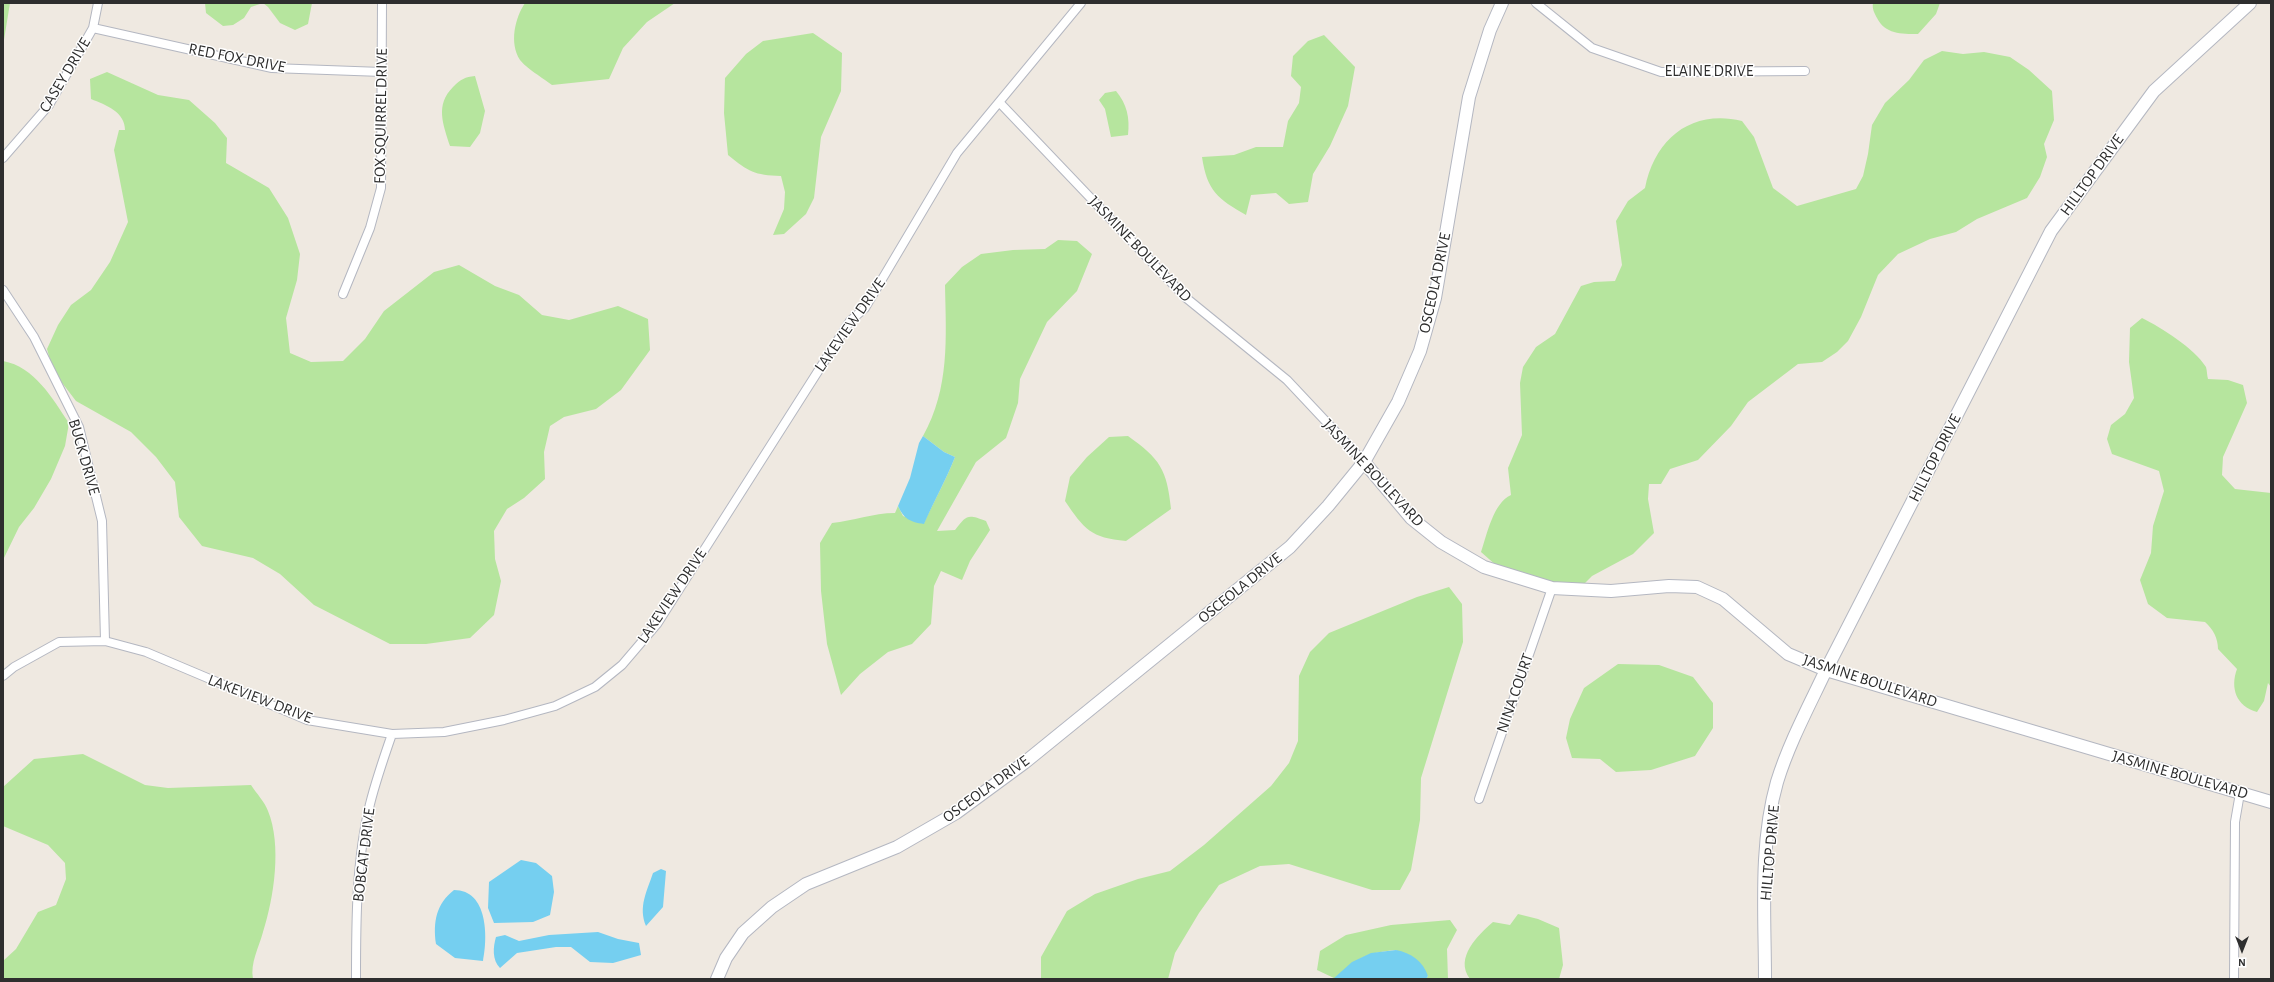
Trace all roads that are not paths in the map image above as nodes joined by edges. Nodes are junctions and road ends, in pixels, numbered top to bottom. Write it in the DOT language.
graph roads {
  1 [pos="98,3"];
  2 [pos="382,3"];
  3 [pos="1081,3"];
  4 [pos="1502,3"];
  5 [pos="1536,3"];
  6 [pos="2250,3"];
  7 [pos="93,28"];
  8 [pos="1805,71"];
  9 [pos="382,72"];
  10 [pos="1000,103"];
  11 [pos="3,158"];
  12 [pos="3,290"];
  13 [pos="343,294"];
  14 [pos="1364,462"];
  15 [pos="1552,588"];
  16 [pos="105,640"];
  17 [pos="1826,670"];
  18 [pos="3,676"];
  19 [pos="392,734"];
  20 [pos="2240,793"];
  21 [pos="1478,798"];
  22 [pos="2271,802"];
  23 [pos="356,979"];
  24 [pos="717,979"];
  25 [pos="1765,979"];
  26 [pos="2234,979"];
  1 -- 7 [label="street, CASEY DRIVE"];
  2 -- 9 [label="street, FOX SQUIRREL DRIVE"];
  3 -- 10 [label="street, LAKEVIEW DRIVE"];
  4 -- 14 [label="street, OSCEOLA DRIVE"];
  5 -- 8 [label="street, ELAINE DRIVE"];
  6 -- 17 [label="street, HILLTOP DRIVE"];
  7 -- 9 [label="street, RED FOX DRIVE"];
  7 -- 11 [label="street, CASEY DRIVE"];
  9 -- 13 [label="street, FOX SQUIRREL DRIVE"];
  10 -- 14 [label="street, JASMINE BOULEVARD"];
  10 -- 19 [label="street, LAKEVIEW DRIVE"];
  12 -- 16 [label="street, BUCK DRIVE"];
  14 -- 15 [label="street, JASMINE BOULEVARD"];
  14 -- 24 [label="street, OSCEOLA DRIVE"];
  15 -- 17 [label="street, JASMINE BOULEVARD"];
  15 -- 21 [label="street, NINA COURT"];
  16 -- 18 [label="street, LAKEVIEW DRIVE"];
  16 -- 19 [label="street, LAKEVIEW DRIVE"];
  17 -- 20 [label="street, JASMINE BOULEVARD"];
  17 -- 25 [label="street, HILLTOP DRIVE"];
  19 -- 23 [label="street, BOBCAT DRIVE"];
  20 -- 22 [label="street, JASMINE BOULEVARD"];
  20 -- 26 [label="street"];
}
